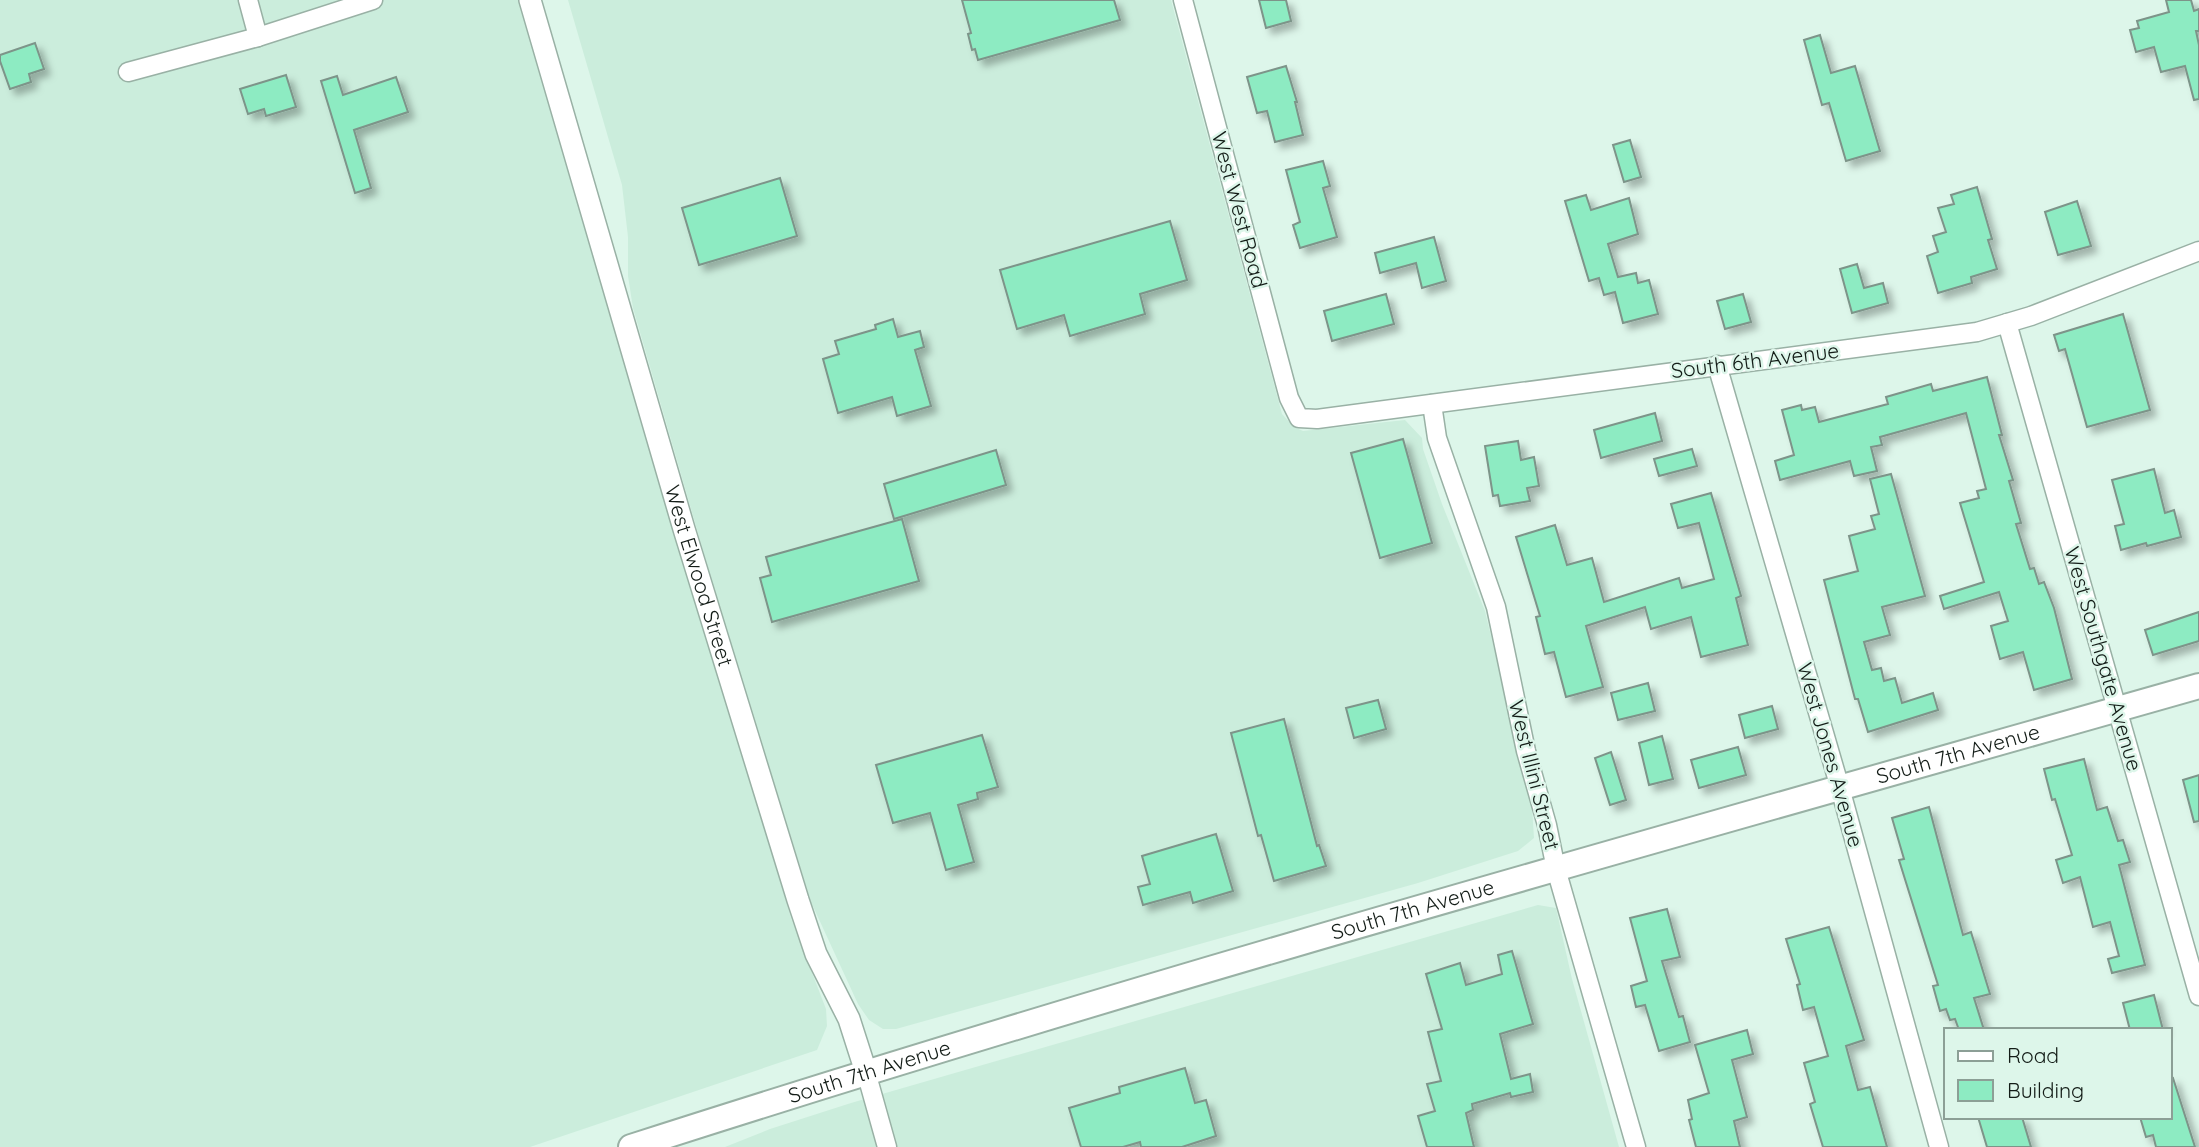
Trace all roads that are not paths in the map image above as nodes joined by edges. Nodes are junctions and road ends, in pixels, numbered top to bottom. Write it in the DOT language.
graph roads {
  1 [pos="248,0"];
  2 [pos="373,0"];
  3 [pos="530,0"];
  4 [pos="1183,0"];
  5 [pos="258,37"];
  6 [pos="128,72"];
  7 [pos="2199,251"];
  8 [pos="2007,323"];
  9 [pos="1717,365"];
  10 [pos="1432,404"];
  11 [pos="1299,418"];
  12 [pos="2199,686"];
  13 [pos="2117,709"];
  14 [pos="1840,788"];
  15 [pos="1556,869"];
  16 [pos="2199,996"];
  17 [pos="866,1072"];
  18 [pos="631,1147"];
  19 [pos="887,1147"];
  20 [pos="1636,1147"];
  21 [pos="1939,1147"];
  1 -- 5 [label="street"];
  2 -- 5 [label="street"];
  3 -- 17 [label="street, West Elwood Street"];
  4 -- 11 [label="street, West West Road"];
  5 -- 6 [label="street"];
  7 -- 8 [label="street, South 6th Avenue"];
  8 -- 9 [label="street, South 6th Avenue"];
  8 -- 13 [label="street, West Southgate Avenue"];
  9 -- 10 [label="street, South 6th Avenue"];
  9 -- 14 [label="street, West Jones Avenue"];
  10 -- 11 [label="street, South 6th Avenue"];
  10 -- 15 [label="street, West Illini Street"];
  12 -- 13 [label="main road, South 7th Avenue"];
  13 -- 14 [label="main road, South 7th Avenue"];
  13 -- 16 [label="street, West Southgate Avenue"];
  14 -- 15 [label="main road, South 7th Avenue"];
  14 -- 21 [label="street, West Jones Avenue"];
  15 -- 17 [label="main road, South 7th Avenue"];
  15 -- 20 [label="street, West Illini Street"];
  17 -- 18 [label="main road, South 7th Avenue"];
  17 -- 19 [label="street, West Elwood Street"];
}
